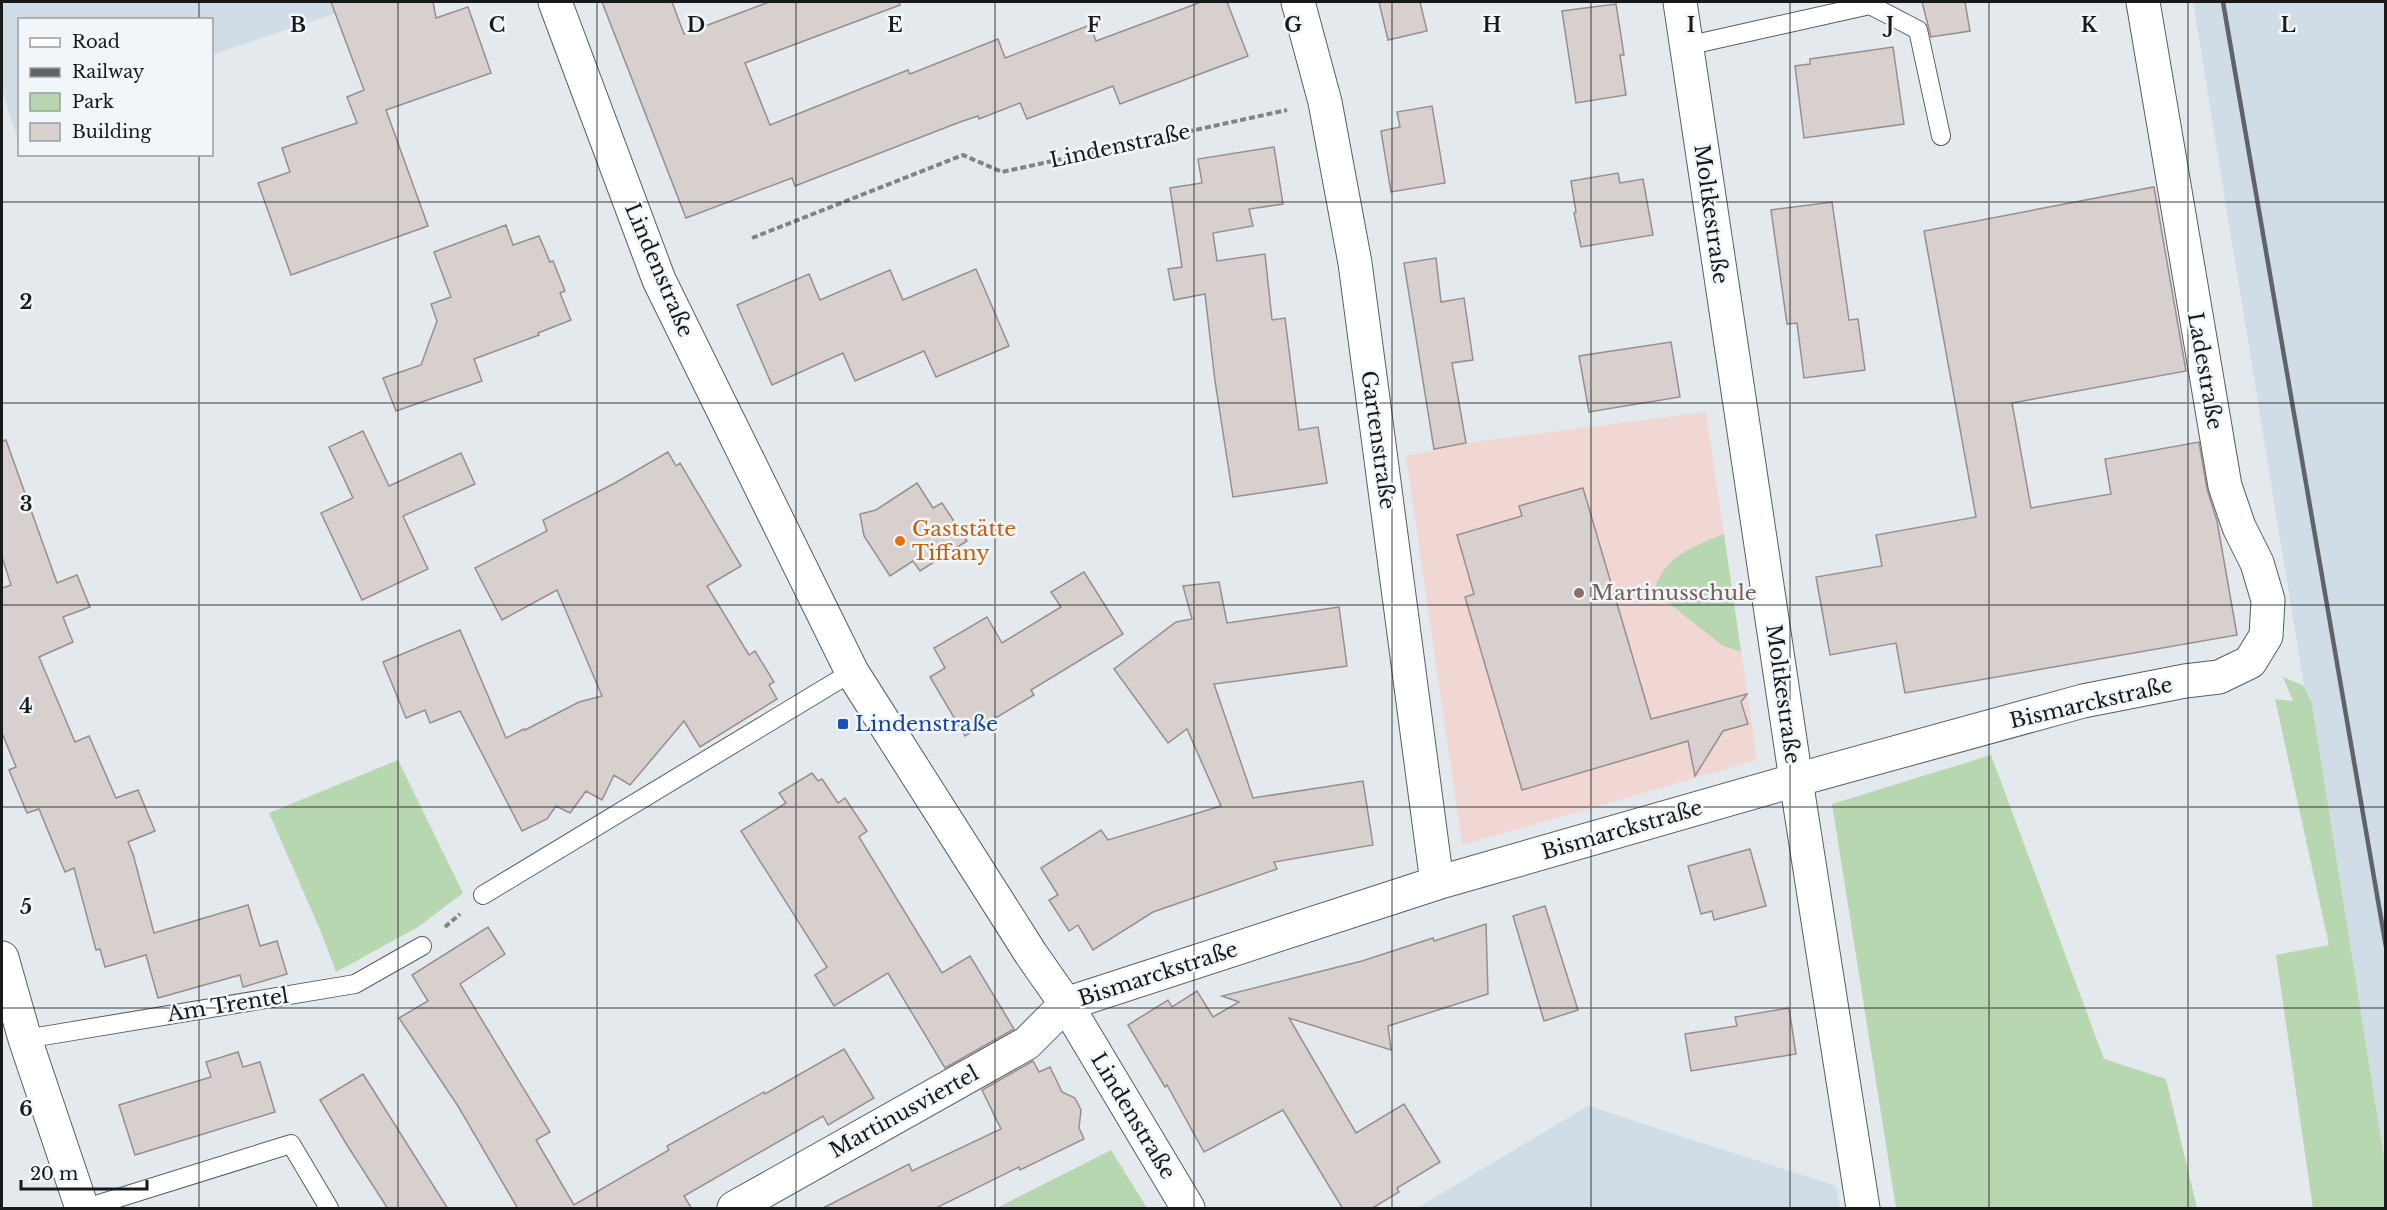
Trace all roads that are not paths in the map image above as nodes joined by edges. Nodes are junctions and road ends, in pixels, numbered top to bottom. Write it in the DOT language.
graph roads {
  1 [pos="555,2"];
  2 [pos="1298,2"];
  3 [pos="1680,2"];
  4 [pos="2143,2"];
  5 [pos="1870,3"];
  6 [pos="1686,46"];
  7 [pos="1941,136"];
  8 [pos="852,672"];
  9 [pos="2185,681"];
  10 [pos="1796,780"];
  11 [pos="1437,883"];
  12 [pos="483,895"];
  13 [pos="422,946"];
  14 [pos="2,958"];
  15 [pos="9,1003"];
  16 [pos="1066,1004"];
  17 [pos="25,1039"];
  18 [pos="84,1209"];
  19 [pos="329,1209"];
  20 [pos="734,1209"];
  21 [pos="1188,1209"];
  22 [pos="1863,1209"];
  1 -- 8 [label="street, Lindenstraße"];
  2 -- 11 [label="street, Gartenstraße"];
  3 -- 6 [label="street, Moltkestraße"];
  4 -- 9 [label="street, Ladestraße"];
  5 -- 6 [label="lane"];
  5 -- 7 [label="lane"];
  6 -- 10 [label="street, Moltkestraße"];
  8 -- 12 [label="lane"];
  8 -- 16 [label="street, Lindenstraße"];
  9 -- 10 [label="street, Bismarckstraße"];
  10 -- 11 [label="street, Bismarckstraße"];
  10 -- 22 [label="street, Moltkestraße"];
  11 -- 16 [label="street, Bismarckstraße"];
  13 -- 17 [label="lane, Am Trentel"];
  14 -- 15 [label="street"];
  15 -- 17 [label="street"];
  16 -- 20 [label="street, Martinusviertel"];
  16 -- 21 [label="street, Lindenstraße"];
  17 -- 18 [label="street"];
  18 -- 19 [label="lane"];
}
